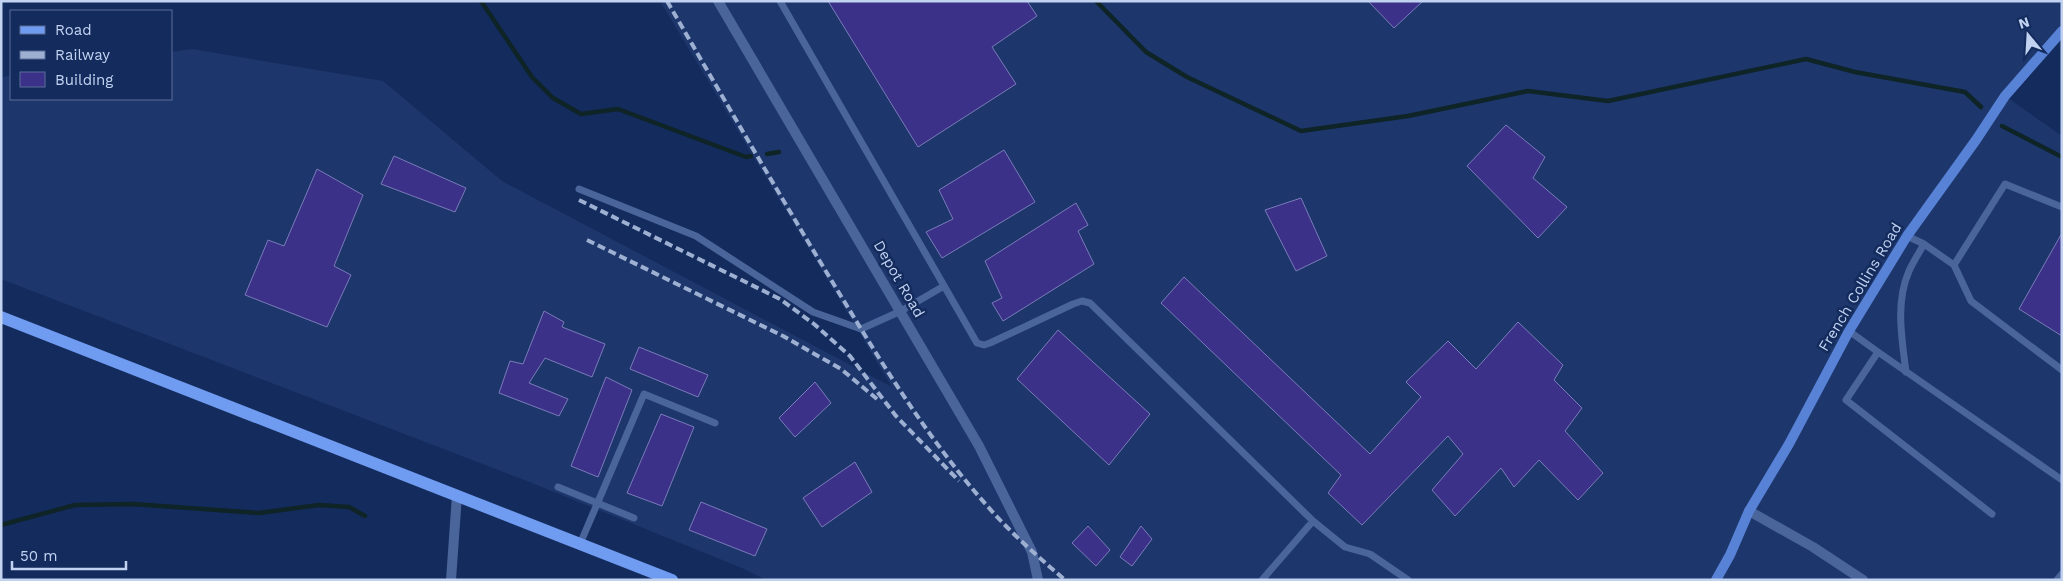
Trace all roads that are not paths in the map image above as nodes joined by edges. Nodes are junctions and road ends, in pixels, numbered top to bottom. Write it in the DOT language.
graph roads {
  1 [pos="718,1"];
  2 [pos="780,1"];
  3 [pos="2062,31"];
  4 [pos="579,189"];
  5 [pos="2062,207"];
  6 [pos="1907,236"];
  7 [pos="1924,244"];
  8 [pos="1954,265"];
  9 [pos="944,286"];
  10 [pos="901,311"];
  11 [pos="1,317"];
  12 [pos="1849,331"];
  13 [pos="1878,352"];
  14 [pos="2062,370"];
  15 [pos="1906,372"];
  16 [pos="715,423"];
  17 [pos="2062,480"];
  18 [pos="558,487"];
  19 [pos="457,495"];
  20 [pos="598,504"];
  21 [pos="1749,511"];
  22 [pos="1992,514"];
  23 [pos="634,518"];
  24 [pos="1312,521"];
  25 [pos="580,544"];
  26 [pos="2062,574"];
  27 [pos="451,580"];
  28 [pos="672,580"];
  29 [pos="1038,580"];
  30 [pos="1262,580"];
  31 [pos="1408,580"];
  32 [pos="1716,580"];
  33 [pos="1863,580"];
  34 [pos="2057,580"];
  1 -- 10 [label="street, Depot Road"];
  2 -- 9 [label="lane"];
  3 -- 6 [label="street, French Collins Road"];
  4 -- 10 [label="lane"];
  5 -- 8 [label="lane"];
  6 -- 7 [label="lane"];
  6 -- 12 [label="street, French Collins Road"];
  7 -- 8 [label="lane"];
  7 -- 15 [label="lane"];
  8 -- 14 [label="lane"];
  9 -- 10 [label="lane"];
  9 -- 24 [label="lane"];
  10 -- 29 [label="street, Depot Road"];
  11 -- 19 [label="main road"];
  12 -- 13 [label="lane"];
  12 -- 21 [label="street, French Collins Road"];
  13 -- 15 [label="lane"];
  13 -- 22 [label="lane"];
  15 -- 17 [label="lane"];
  16 -- 20 [label="lane"];
  18 -- 20 [label="lane"];
  19 -- 25 [label="main road"];
  19 -- 27 [label="street"];
  20 -- 23 [label="lane"];
  20 -- 25 [label="lane"];
  21 -- 32 [label="street, French Collins Road"];
  21 -- 33 [label="street"];
  24 -- 30 [label="lane"];
  24 -- 31 [label="lane"];
  25 -- 28 [label="main road"];
  26 -- 34 [label="lane"];
}
